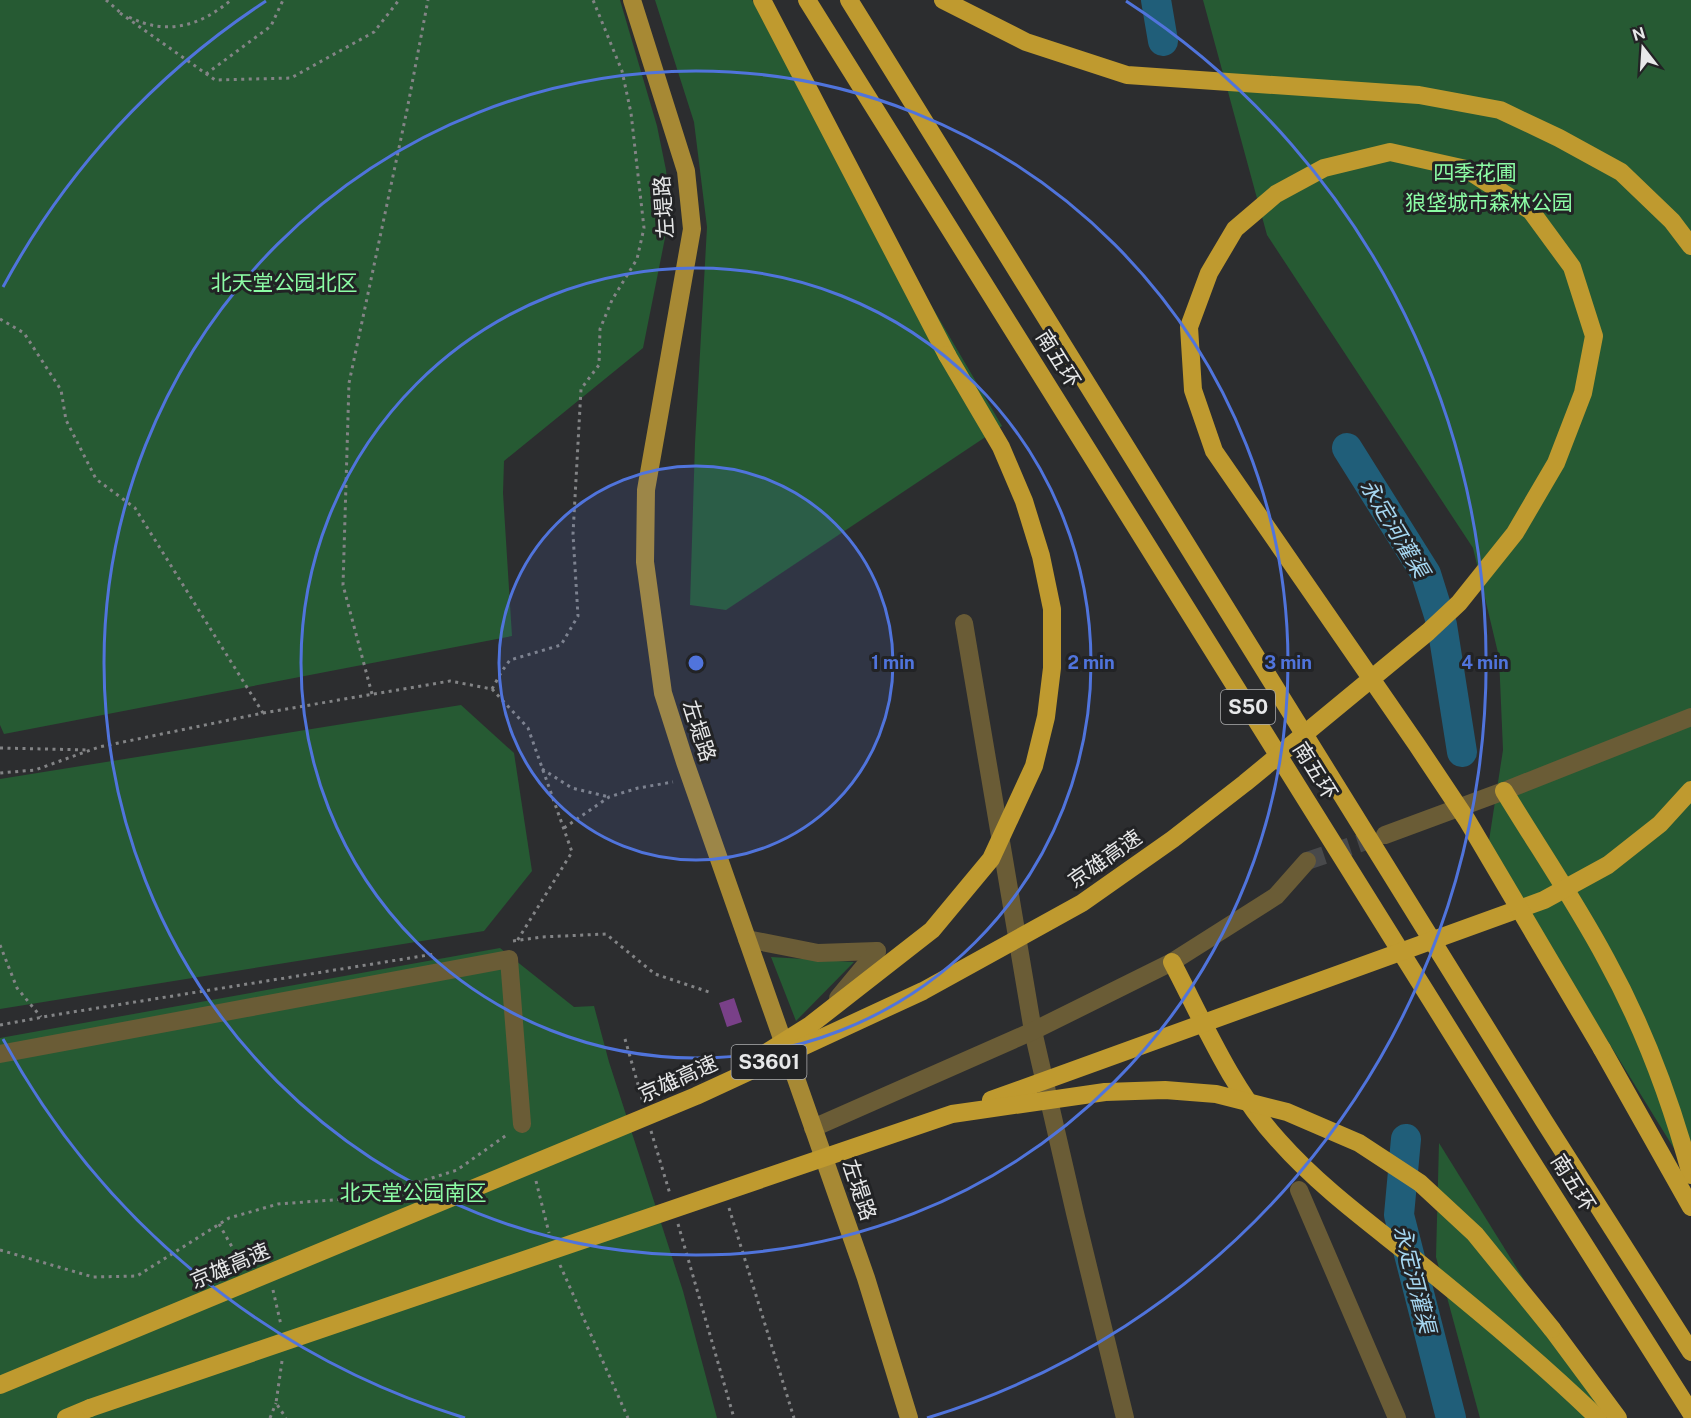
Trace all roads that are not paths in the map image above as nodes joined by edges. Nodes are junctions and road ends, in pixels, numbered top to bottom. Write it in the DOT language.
graph roads {
  1 [pos="632,0"];
  2 [pos="762,0"];
  3 [pos="807,0"];
  4 [pos="849,0"];
  5 [pos="943,0"];
  6 [pos="1691,246"];
  7 [pos="963,622"];
  8 [pos="1691,717"];
  9 [pos="1691,790"];
  10 [pos="1504,791"];
  11 [pos="1385,835"];
  12 [pos="1307,861"];
  13 [pos="747,939"];
  14 [pos="1172,962"];
  15 [pos="1033,1030"];
  16 [pos="0,1054"];
  17 [pos="791,1066"];
  18 [pos="696,1096"];
  19 [pos="952,1114"];
  20 [pos="522,1124"];
  21 [pos="813,1128"];
  22 [pos="1691,1175"];
  23 [pos="1299,1190"];
  24 [pos="1691,1207"];
  25 [pos="1691,1352"];
  26 [pos="0,1385"];
  27 [pos="1691,1413"];
  28 [pos="66,1418"];
  29 [pos="909,1418"];
  30 [pos="1125,1418"];
  31 [pos="1397,1418"];
  32 [pos="1598,1418"];
  33 [pos="1618,1418"];
  1 -- 13 [label="main road, 左堤路"];
  2 -- 18 [label="highway, bridge"];
  3 -- 27 [label="highway, 南五环 / S50"];
  4 -- 25 [label="highway, 南五环 / S50"];
  5 -- 6 [label="highway"];
  7 -- 15 [label="street"];
  8 -- 10 [label="street"];
  9 -- 19 [label="highway, bridge"];
  10 -- 11 [label="street"];
  10 -- 22 [label="highway"];
  12 -- 14 [label="street"];
  13 -- 17 [label="main road, 左堤路"];
  13 -- 17 [label="street"];
  14 -- 15 [label="street"];
  14 -- 32 [label="highway"];
  15 -- 21 [label="street"];
  15 -- 30 [label="street"];
  16 -- 20 [label="street"];
  17 -- 21 [label="main road, 左堤路"];
  18 -- 24 [label="highway, 京雄高速 / S3601, bridge"];
  18 -- 26 [label="highway, 京雄高速 / S3601, bridge"];
  19 -- 28 [label="highway, bridge"];
  19 -- 33 [label="highway, bridge"];
  21 -- 29 [label="main road, 左堤路"];
  23 -- 31 [label="street"];
}
